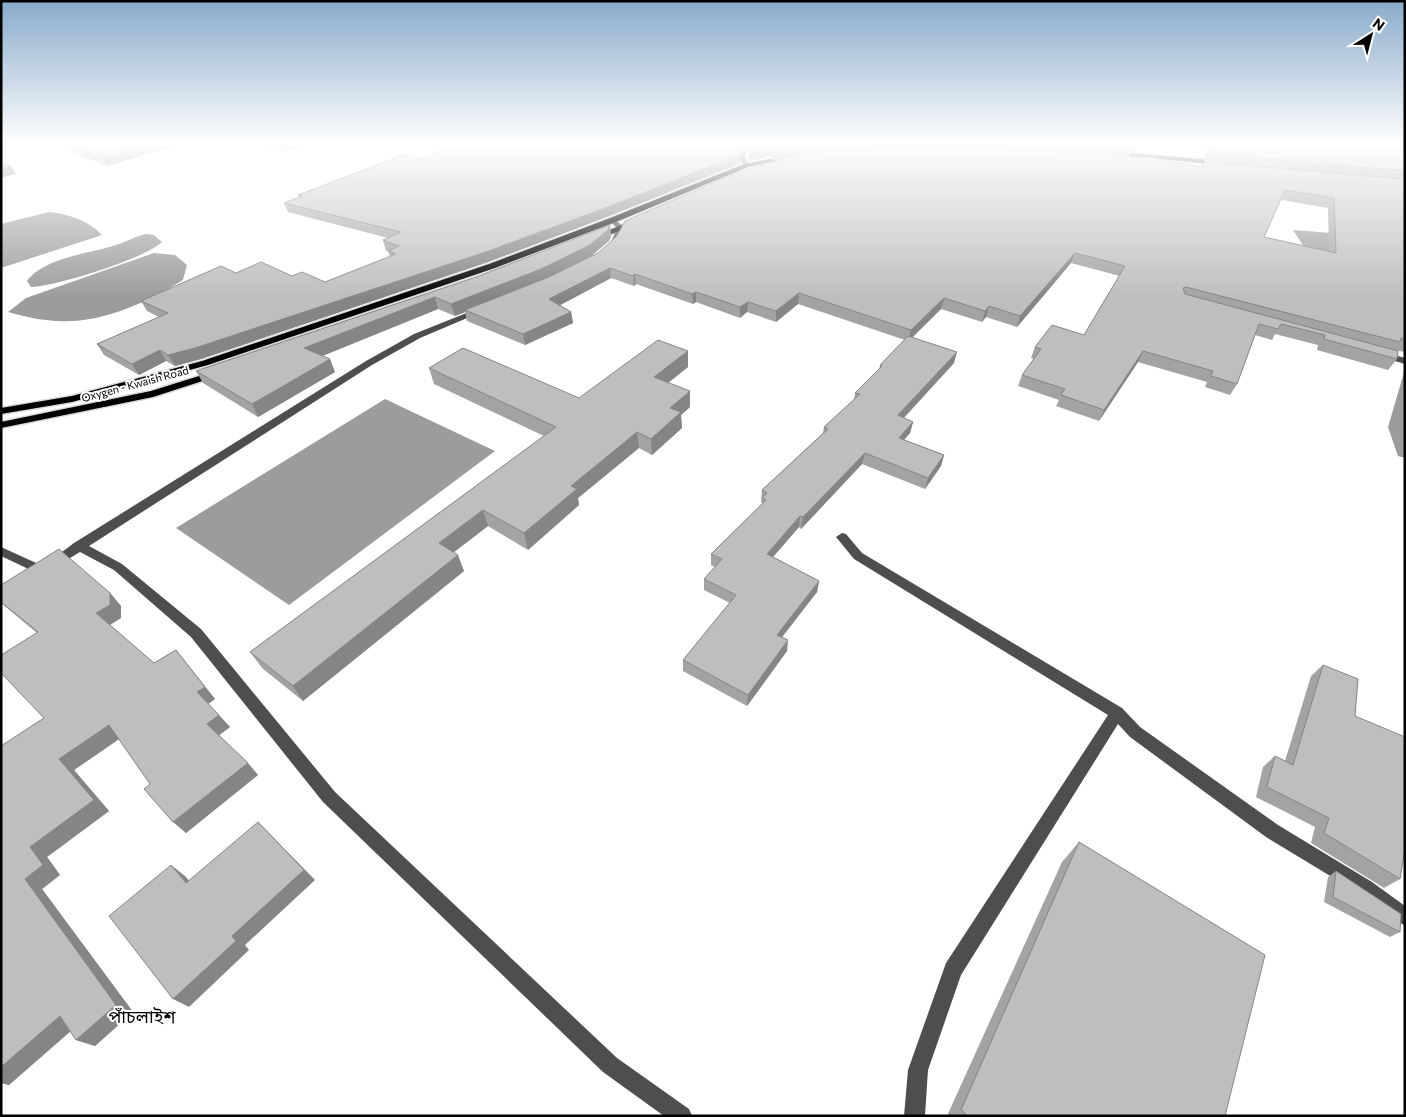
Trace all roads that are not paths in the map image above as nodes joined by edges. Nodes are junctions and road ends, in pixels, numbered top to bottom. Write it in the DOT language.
graph roads {
  1 [pos="676,194"];
  2 [pos="645,218"];
  3 [pos="613,220"];
  4 [pos="621,228"];
  5 [pos="585,242"];
  6 [pos="602,254"];
  7 [pos="495,305"];
  8 [pos="1376,353"];
  9 [pos="1405,361"];
  10 [pos="222,371"];
  11 [pos="1,411"];
  12 [pos="1,425"];
  13 [pos="842,537"];
  14 [pos="78,546"];
  15 [pos="1,551"];
  16 [pos="1117,713"];
  17 [pos="1405,918"];
  18 [pos="682,1116"];
  19 [pos="914,1116"];
  1 -- 3 [label="main road, Oxygen - Kwaish Road"];
  2 -- 4 [label="main road"];
  3 -- 4 [label="street"];
  3 -- 11 [label="main road, Oxygen - Kwaish Road"];
  4 -- 5 [label="main road"];
  4 -- 6 [label="street"];
  7 -- 14 [label="street"];
  8 -- 9 [label="street"];
  10 -- 12 [label="main road, Oxygen - Kwaish Road"];
  13 -- 16 [label="street"];
  14 -- 15 [label="street"];
  14 -- 18 [label="street"];
  16 -- 17 [label="street"];
  16 -- 19 [label="street"];
}
